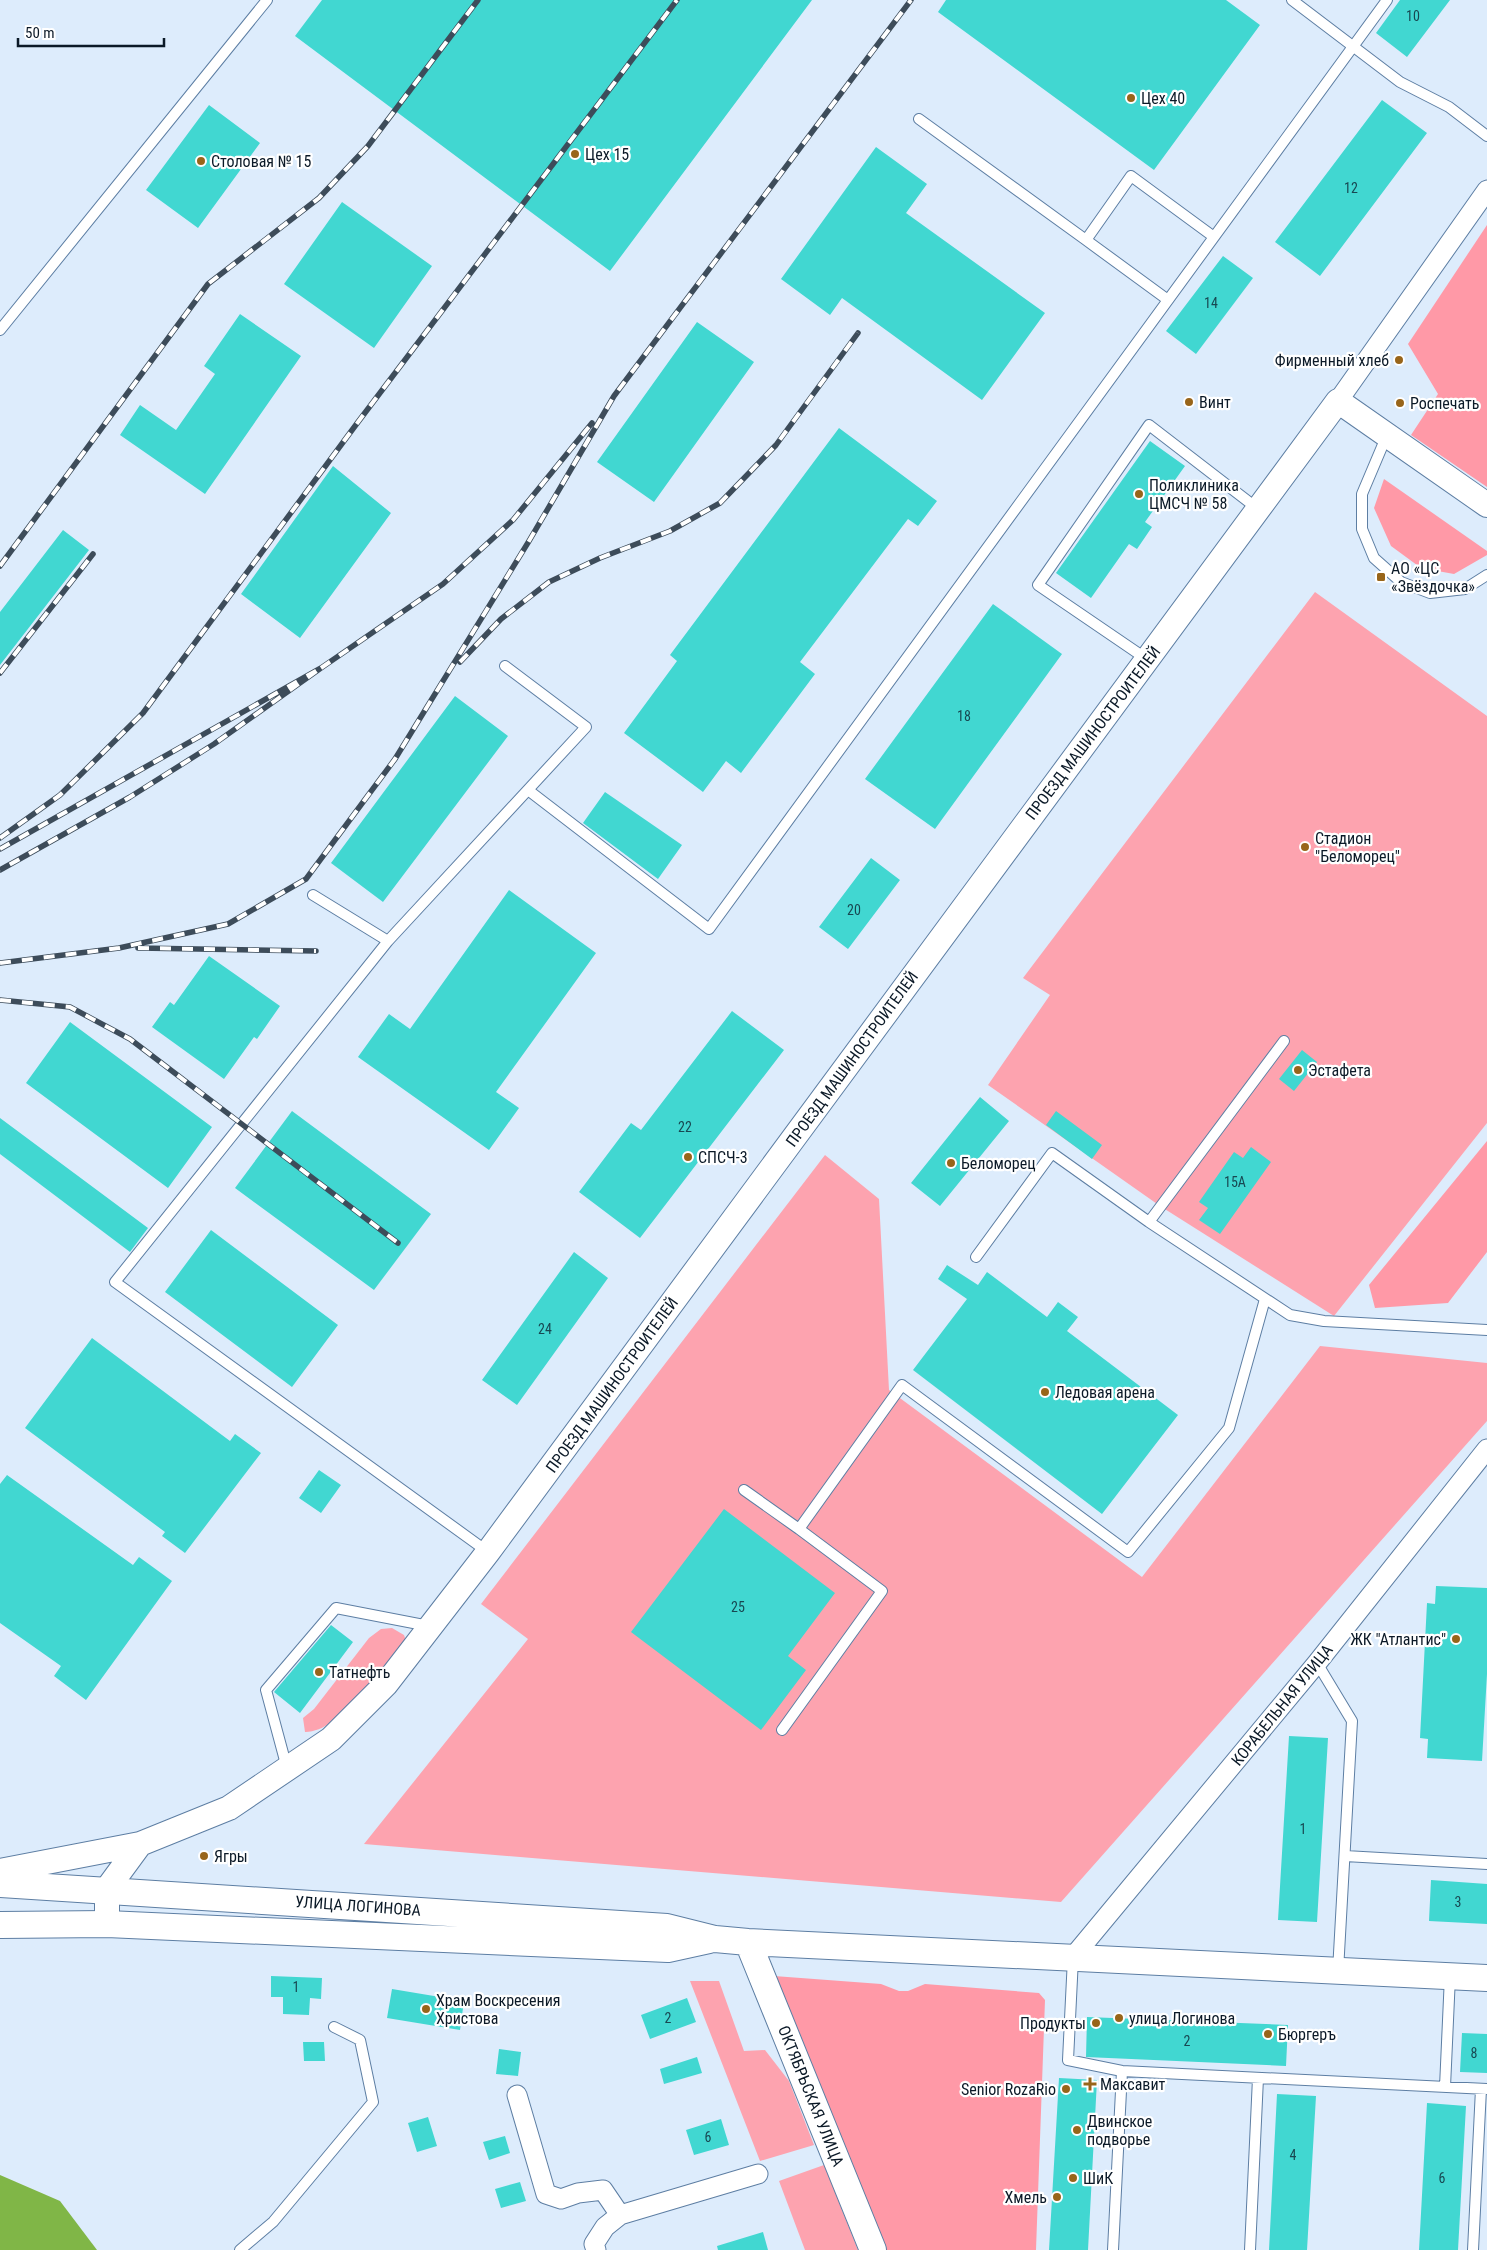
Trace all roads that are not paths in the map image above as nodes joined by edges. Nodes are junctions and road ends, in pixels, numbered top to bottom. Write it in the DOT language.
graph roads {
  1 [pos="267,0"];
  2 [pos="1292,0"];
  3 [pos="1387,0"];
  4 [pos="1353,46"];
  5 [pos="919,119"];
  6 [pos="1487,136"];
  7 [pos="1487,190"];
  8 [pos="1214,237"];
  9 [pos="1086,240"];
  10 [pos="1168,300"];
  11 [pos="0,330"];
  12 [pos="1338,401"];
  13 [pos="1387,434"];
  14 [pos="1487,505"];
  15 [pos="1259,510"];
  16 [pos="1487,575"];
  17 [pos="1148,660"];
  18 [pos="505,666"];
  19 [pos="528,790"];
  20 [pos="313,895"];
  21 [pos="388,941"];
  22 [pos="1284,1042"];
  23 [pos="1149,1222"];
  24 [pos="976,1257"];
  25 [pos="1265,1298"];
  26 [pos="1487,1330"];
  27 [pos="1487,1449"];
  28 [pos="744,1490"];
  29 [pos="800,1529"];
  30 [pos="488,1552"];
  31 [pos="429,1626"];
  32 [pos="1317,1662"];
  33 [pos="782,1730"];
  34 [pos="287,1769"];
  35 [pos="140,1844"];
  36 [pos="1344,1856"];
  37 [pos="1487,1864"];
  38 [pos="0,1871"];
  39 [pos="0,1884"];
  40 [pos="107,1889"];
  41 [pos="108,1924"];
  42 [pos="0,1925"];
  43 [pos="715,1939"];
  44 [pos="748,1942"];
  45 [pos="1073,1958"];
  46 [pos="1338,1971"];
  47 [pos="1450,1976"];
  48 [pos="1487,1978"];
  49 [pos="334,2027"];
  50 [pos="1122,2072"];
  51 [pos="1258,2078"];
  52 [pos="1445,2087"];
  53 [pos="1484,2089"];
  54 [pos="517,2094"];
  55 [pos="758,2174"];
  56 [pos="620,2215"];
  57 [pos="240,2250"];
  58 [pos="596,2250"];
  59 [pos="873,2250"];
  60 [pos="1113,2250"];
  61 [pos="1250,2250"];
  62 [pos="1473,2250"];
  1 -- 11 [label="lane"];
  2 -- 4 [label="lane"];
  3 -- 4 [label="lane"];
  4 -- 6 [label="lane"];
  4 -- 8 [label="lane"];
  5 -- 9 [label="lane"];
  7 -- 12 [label="street, ПРОЕЗД МАШИНОСТРОИТЕЛЕЙ"];
  8 -- 9 [label="lane"];
  8 -- 10 [label="lane"];
  9 -- 10 [label="lane"];
  10 -- 19 [label="lane"];
  12 -- 13 [label="street"];
  12 -- 15 [label="street, ПРОЕЗД МАШИНОСТРОИТЕЛЕЙ"];
  13 -- 14 [label="street"];
  13 -- 16 [label="lane"];
  15 -- 17 [label="street, ПРОЕЗД МАШИНОСТРОИТЕЛЕЙ"];
  15 -- 17 [label="lane"];
  17 -- 30 [label="street, ПРОЕЗД МАШИНОСТРОИТЕЛЕЙ"];
  18 -- 19 [label="lane"];
  19 -- 21 [label="lane"];
  20 -- 21 [label="lane"];
  21 -- 30 [label="lane"];
  22 -- 23 [label="lane"];
  23 -- 24 [label="lane"];
  23 -- 25 [label="lane"];
  25 -- 26 [label="lane"];
  25 -- 29 [label="lane"];
  27 -- 32 [label="street, КОРАБЕЛЬНАЯ УЛИЦА"];
  28 -- 29 [label="lane"];
  29 -- 33 [label="lane"];
  30 -- 31 [label="street, ПРОЕЗД МАШИНОСТРОИТЕЛЕЙ"];
  31 -- 34 [label="street, ПРОЕЗД МАШИНОСТРОИТЕЛЕЙ"];
  31 -- 34 [label="lane"];
  32 -- 36 [label="lane"];
  32 -- 45 [label="street, КОРАБЕЛЬНАЯ УЛИЦА"];
  34 -- 35 [label="street, ПРОЕЗД МАШИНОСТРОИТЕЛЕЙ"];
  35 -- 38 [label="street, ПРОЕЗД МАШИНОСТРОИТЕЛЕЙ"];
  35 -- 40 [label="street"];
  36 -- 37 [label="lane"];
  36 -- 46 [label="lane"];
  39 -- 40 [label="main road, УЛИЦА ЛОГИНОВА"];
  40 -- 41 [label="street"];
  40 -- 43 [label="main road, УЛИЦА ЛОГИНОВА"];
  41 -- 42 [label="main road, УЛИЦА ЛОГИНОВА"];
  41 -- 43 [label="main road, УЛИЦА ЛОГИНОВА"];
  43 -- 44 [label="main road, УЛИЦА ЛОГИНОВА"];
  44 -- 45 [label="main road, УЛИЦА ЛОГИНОВА"];
  44 -- 59 [label="main road, ОКТЯБРЬСКАЯ УЛИЦА"];
  45 -- 46 [label="main road, УЛИЦА ЛОГИНОВА"];
  45 -- 50 [label="lane"];
  46 -- 47 [label="main road, УЛИЦА ЛОГИНОВА"];
  47 -- 48 [label="main road, УЛИЦА ЛОГИНОВА"];
  47 -- 52 [label="lane"];
  49 -- 57 [label="lane"];
  50 -- 51 [label="lane"];
  50 -- 60 [label="lane"];
  51 -- 52 [label="lane"];
  51 -- 61 [label="lane"];
  52 -- 53 [label="lane"];
  53 -- 62 [label="lane"];
  54 -- 56 [label="street"];
  55 -- 56 [label="street"];
  56 -- 58 [label="street"];
}
